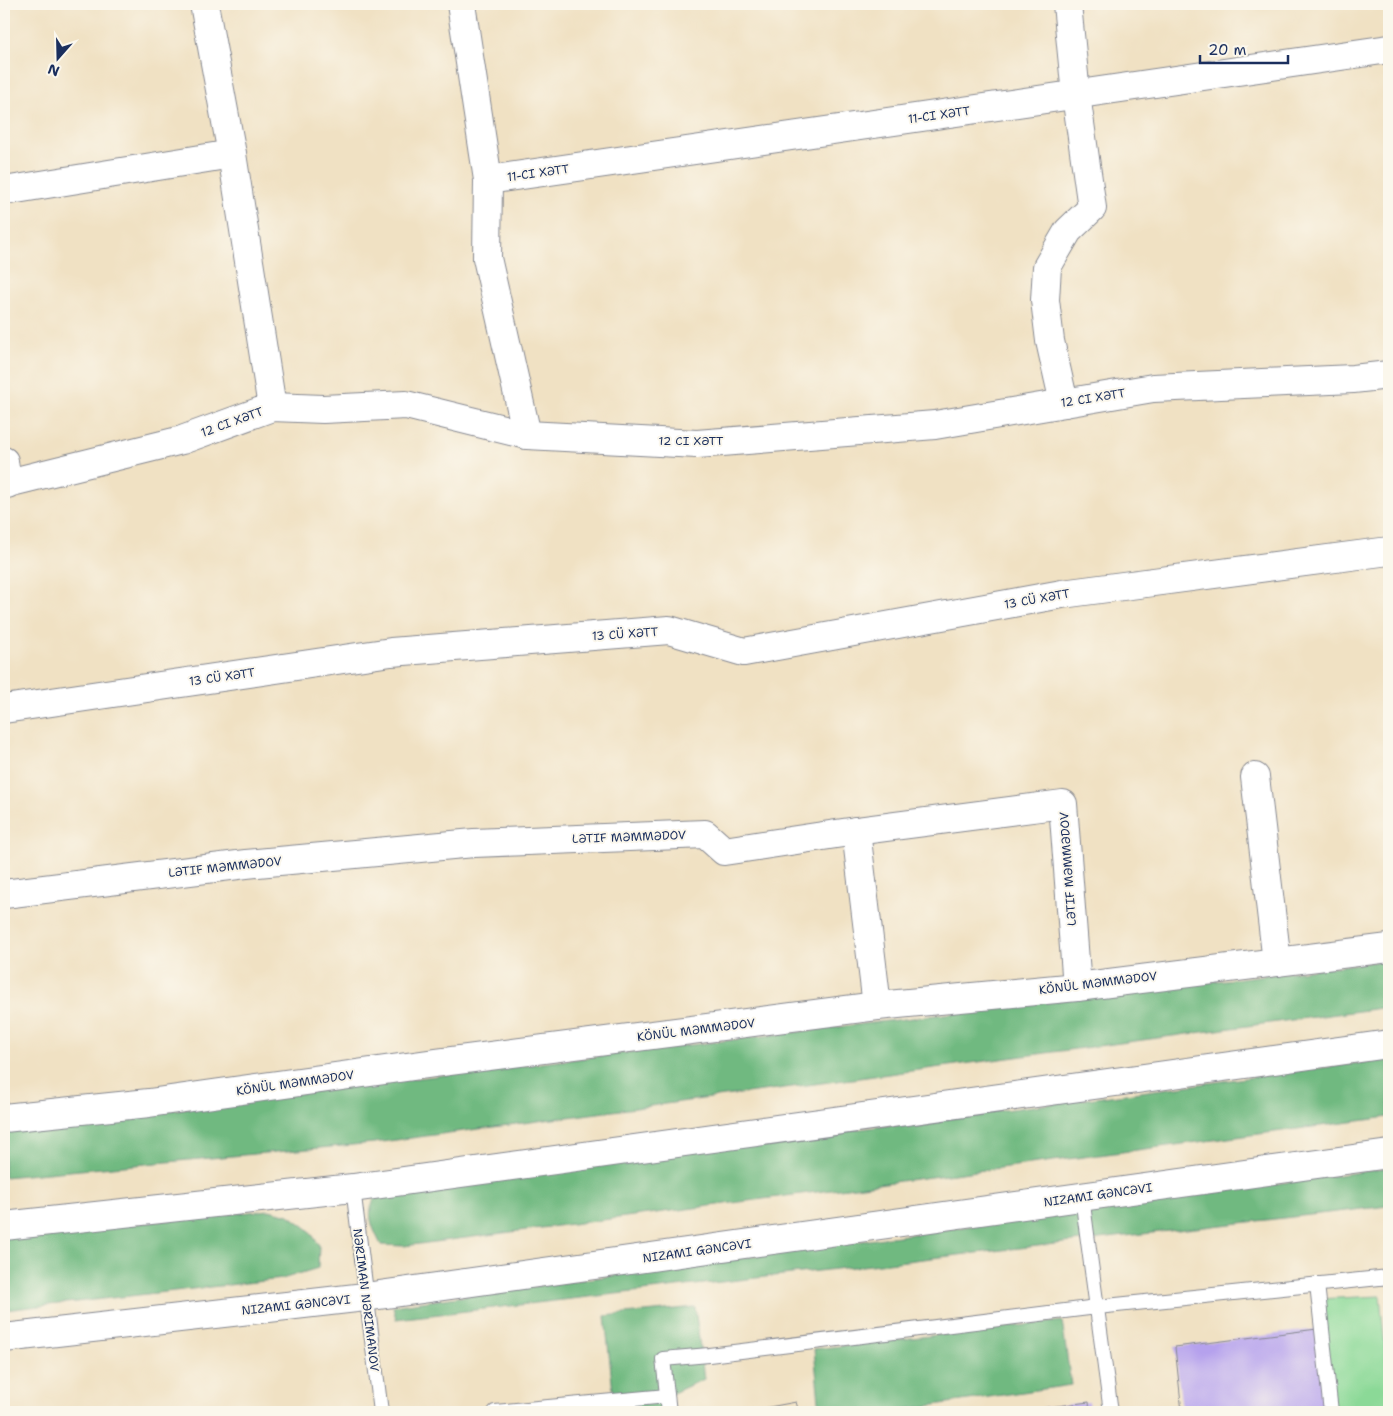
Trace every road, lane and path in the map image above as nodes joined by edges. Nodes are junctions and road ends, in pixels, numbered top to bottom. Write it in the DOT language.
graph roads {
  1 [pos="204,4"];
  2 [pos="461,4"];
  3 [pos="1067,4"];
  4 [pos="1389,49"];
  5 [pos="1076,95"];
  6 [pos="232,154"];
  7 [pos="488,180"];
  8 [pos="4,191"];
  9 [pos="1389,375"];
  10 [pos="1064,403"];
  11 [pos="272,407"];
  12 [pos="527,435"];
  13 [pos="5,476"];
  14 [pos="1389,551"];
  15 [pos="4,709"];
  16 [pos="1255,777"];
  17 [pos="856,831"];
  18 [pos="4,894"];
  19 [pos="1389,948"];
  20 [pos="1277,962"];
  21 [pos="1078,987"];
  22 [pos="877,1006"];
  23 [pos="1389,1044"];
  24 [pos="4,1118"];
  25 [pos="1389,1154"];
  26 [pos="353,1188"];
  27 [pos="1082,1197"];
  28 [pos="4,1226"];
  29 [pos="1389,1277"];
  30 [pos="1317,1284"];
  31 [pos="365,1297"];
  32 [pos="1097,1307"];
  33 [pos="4,1338"];
  34 [pos="667,1396"];
  35 [pos="381,1412"];
  36 [pos="495,1412"];
  37 [pos="670,1412"];
  38 [pos="1111,1412"];
  39 [pos="1331,1412"];
  1 -- 6 [label="street"];
  2 -- 7 [label="street"];
  3 -- 5 [label="street"];
  4 -- 5 [label="street, 11-CI XƏTT"];
  5 -- 7 [label="street, 11-CI XƏTT"];
  5 -- 10 [label="street"];
  6 -- 8 [label="street"];
  6 -- 11 [label="street"];
  7 -- 12 [label="street"];
  9 -- 10 [label="street, 12 CI XƏTT"];
  10 -- 12 [label="street, 12 CI XƏTT"];
  11 -- 12 [label="street, 12 CI XƏTT"];
  11 -- 13 [label="street, 12 CI XƏTT"];
  14 -- 15 [label="street, 13 CÜ XƏTT"];
  16 -- 20 [label="street"];
  17 -- 18 [label="street, LƏTIF MƏMMƏDOV"];
  17 -- 21 [label="street, LƏTIF MƏMMƏDOV"];
  17 -- 22 [label="street"];
  19 -- 20 [label="street, KÖNÜL MƏMMƏDOV"];
  20 -- 21 [label="street, KÖNÜL MƏMMƏDOV"];
  21 -- 22 [label="street, KÖNÜL MƏMMƏDOV"];
  22 -- 24 [label="street, KÖNÜL MƏMMƏDOV"];
  23 -- 26 [label="street"];
  25 -- 27 [label="street, NIZAMI GƏNCƏVI"];
  26 -- 28 [label="street"];
  26 -- 31 [label="lane, NƏRIMAN NƏRIMANOV"];
  27 -- 31 [label="street, NIZAMI GƏNCƏVI"];
  27 -- 32 [label="lane"];
  29 -- 30 [label="lane"];
  30 -- 32 [label="lane"];
  30 -- 39 [label="lane"];
  31 -- 33 [label="street, NIZAMI GƏNCƏVI"];
  31 -- 35 [label="lane, NƏRIMAN NƏRIMANOV"];
  32 -- 34 [label="lane"];
  32 -- 38 [label="lane"];
  34 -- 36 [label="lane"];
  34 -- 37 [label="lane"];
}
